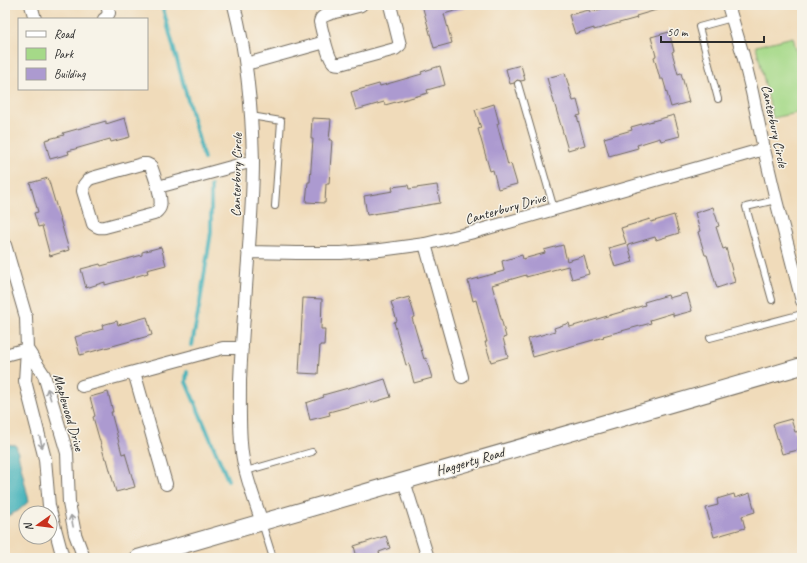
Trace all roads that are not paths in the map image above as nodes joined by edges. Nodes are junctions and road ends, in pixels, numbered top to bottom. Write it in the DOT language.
graph roads {
  1 [pos="31,5"];
  2 [pos="107,5"];
  3 [pos="234,5"];
  4 [pos="361,5"];
  5 [pos="390,5"];
  6 [pos="728,5"];
  7 [pos="35,18"];
  8 [pos="106,18"];
  9 [pos="732,18"];
  10 [pos="325,42"];
  11 [pos="246,64"];
  12 [pos="518,84"];
  13 [pos="718,99"];
  14 [pos="251,116"];
  15 [pos="764,149"];
  16 [pos="253,161"];
  17 [pos="158,187"];
  18 [pos="776,200"];
  19 [pos="275,206"];
  20 [pos="554,210"];
  21 [pos="425,244"];
  22 [pos="5,245"];
  23 [pos="248,252"];
  24 [pos="772,300"];
  25 [pos="802,302"];
  26 [pos="802,314"];
  27 [pos="710,338"];
  28 [pos="242,348"];
  29 [pos="27,349"];
  30 [pos="5,355"];
  31 [pos="802,366"];
  32 [pos="134,372"];
  33 [pos="462,377"];
  34 [pos="82,386"];
  35 [pos="312,452"];
  36 [pos="246,471"];
  37 [pos="404,481"];
  38 [pos="166,484"];
  39 [pos="262,523"];
  40 [pos="63,558"];
  41 [pos="84,558"];
  42 [pos="138,558"];
  43 [pos="273,558"];
  44 [pos="428,558"];
  1 -- 7 [label="street"];
  2 -- 8 [label="street"];
  3 -- 11 [label="street, Canterbury Circle"];
  4 -- 10 [label="street"];
  5 -- 10 [label="street"];
  6 -- 9 [label="street, Canterbury Circle"];
  9 -- 13 [label="lane"];
  9 -- 15 [label="street, Canterbury Circle"];
  10 -- 11 [label="street"];
  11 -- 14 [label="street, Canterbury Circle"];
  12 -- 20 [label="lane"];
  14 -- 16 [label="street, Canterbury Circle"];
  14 -- 19 [label="lane"];
  15 -- 18 [label="street, Canterbury Circle"];
  15 -- 20 [label="street, Canterbury Drive"];
  16 -- 17 [label="street"];
  16 -- 23 [label="street, Canterbury Circle"];
  17 -- 17 [label="street"];
  18 -- 24 [label="lane"];
  18 -- 25 [label="street, Canterbury Circle"];
  20 -- 21 [label="street, Canterbury Drive"];
  21 -- 23 [label="street, Canterbury Drive"];
  21 -- 33 [label="street"];
  22 -- 29 [label="street"];
  23 -- 28 [label="street, Canterbury Circle"];
  26 -- 27 [label="lane"];
  28 -- 32 [label="street"];
  28 -- 36 [label="street, Canterbury Circle"];
  29 -- 30 [label="street"];
  29 -- 40 [label="street, one-way"];
  41 -- 29 [label="street, Maplewood Drive, one-way"];
  31 -- 37 [label="main road, Haggerty Road"];
  32 -- 34 [label="street"];
  32 -- 38 [label="street"];
  35 -- 36 [label="lane"];
  36 -- 39 [label="street, Canterbury Circle"];
  37 -- 39 [label="main road, Haggerty Road"];
  37 -- 44 [label="street"];
  39 -- 42 [label="main road, Haggerty Road"];
  39 -- 43 [label="lane"];
}
